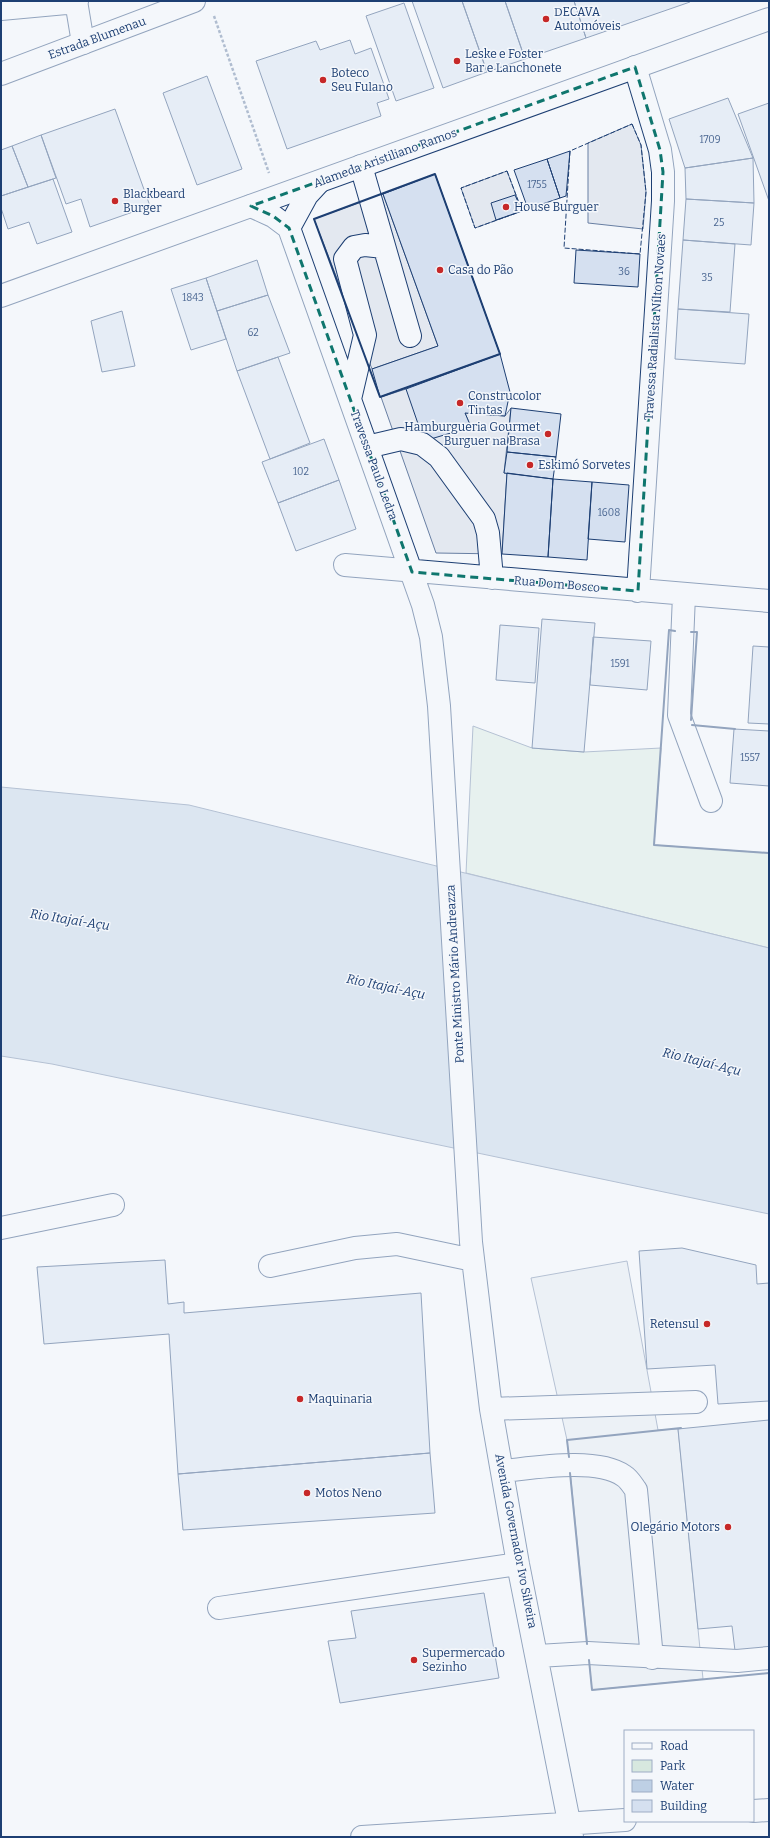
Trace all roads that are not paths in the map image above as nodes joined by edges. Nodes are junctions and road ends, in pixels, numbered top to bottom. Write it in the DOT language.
graph roads {
  1 [pos="77,1"];
  2 [pos="202,5"];
  3 [pos="1,9"];
  4 [pos="769,19"];
  5 [pos="83,43"];
  6 [pos="635,67"];
  7 [pos="1,74"];
  8 [pos="361,166"];
  9 [pos="319,182"];
  10 [pos="251,206"];
  11 [pos="289,228"];
  12 [pos="384,247"];
  13 [pos="1,296"];
  14 [pos="410,336"];
  15 [pos="350,399"];
  16 [pos="367,447"];
  17 [pos="345,565"];
  18 [pos="412,572"];
  19 [pos="492,578"];
  20 [pos="638,591"];
  21 [pos="684,595"];
  22 [pos="769,602"];
  23 [pos="439,706"];
  24 [pos="711,801"];
  25 [pos="113,1205"];
  26 [pos="1,1228"];
  27 [pos="472,1251"];
  28 [pos="270,1266"];
  29 [pos="696,1402"];
  30 [pos="491,1409"];
  31 [pos="503,1471"];
  32 [pos="518,1564"];
  33 [pos="219,1608"];
  34 [pos="538,1656"];
  35 [pos="652,1658"];
  36 [pos="769,1658"];
  37 [pos="769,1810"];
  38 [pos="754,1811"];
  39 [pos="624,1820"];
  40 [pos="571,1830"];
  41 [pos="494,1832"];
  42 [pos="362,1837"];
  1 -- 3 [label="street"];
  1 -- 5 [label="street"];
  2 -- 5 [label="street, Estrada Blumenau"];
  4 -- 6 [label="street, Alameda Aristiliano Ramos"];
  5 -- 7 [label="street, Estrada Blumenau"];
  6 -- 8 [label="street, Alameda Aristiliano Ramos"];
  6 -- 20 [label="street, Travessa Radialista Nílton Novaes"];
  8 -- 9 [label="street, Alameda Aristiliano Ramos"];
  8 -- 12 [label="street"];
  9 -- 10 [label="street, Alameda Aristiliano Ramos"];
  9 -- 11 [label="street"];
  10 -- 11 [label="street"];
  10 -- 13 [label="street, Alameda Aristiliano Ramos"];
  11 -- 15 [label="street, Travessa Paulo Ledra"];
  12 -- 14 [label="street"];
  12 -- 15 [label="street"];
  15 -- 16 [label="street, Travessa Paulo Ledra"];
  16 -- 18 [label="street, Travessa Paulo Ledra"];
  16 -- 19 [label="street"];
  17 -- 18 [label="street, Rua Dom Bosco"];
  18 -- 19 [label="street, Rua Dom Bosco"];
  18 -- 23 [label="street, Travessa Paulo Ledra"];
  19 -- 20 [label="street, Rua Dom Bosco"];
  20 -- 21 [label="street, Rua Dom Bosco"];
  21 -- 22 [label="street, Rua Dom Bosco"];
  21 -- 24 [label="street"];
  23 -- 27 [label="street, Ponte Ministro Mário Andreazza"];
  25 -- 26 [label="street"];
  27 -- 28 [label="street"];
  27 -- 30 [label="street, Avenida Governador Ivo Silveira"];
  29 -- 30 [label="street"];
  30 -- 31 [label="street, Avenida Governador Ivo Silveira"];
  31 -- 32 [label="street, Avenida Governador Ivo Silveira"];
  31 -- 35 [label="street"];
  32 -- 33 [label="street"];
  32 -- 34 [label="street, Avenida Governador Ivo Silveira"];
  34 -- 35 [label="street"];
  34 -- 40 [label="street, Avenida Governador Ivo Silveira"];
  35 -- 36 [label="street"];
  37 -- 38 [label="street"];
  39 -- 40 [label="street"];
  40 -- 41 [label="street"];
  41 -- 42 [label="street"];
}
